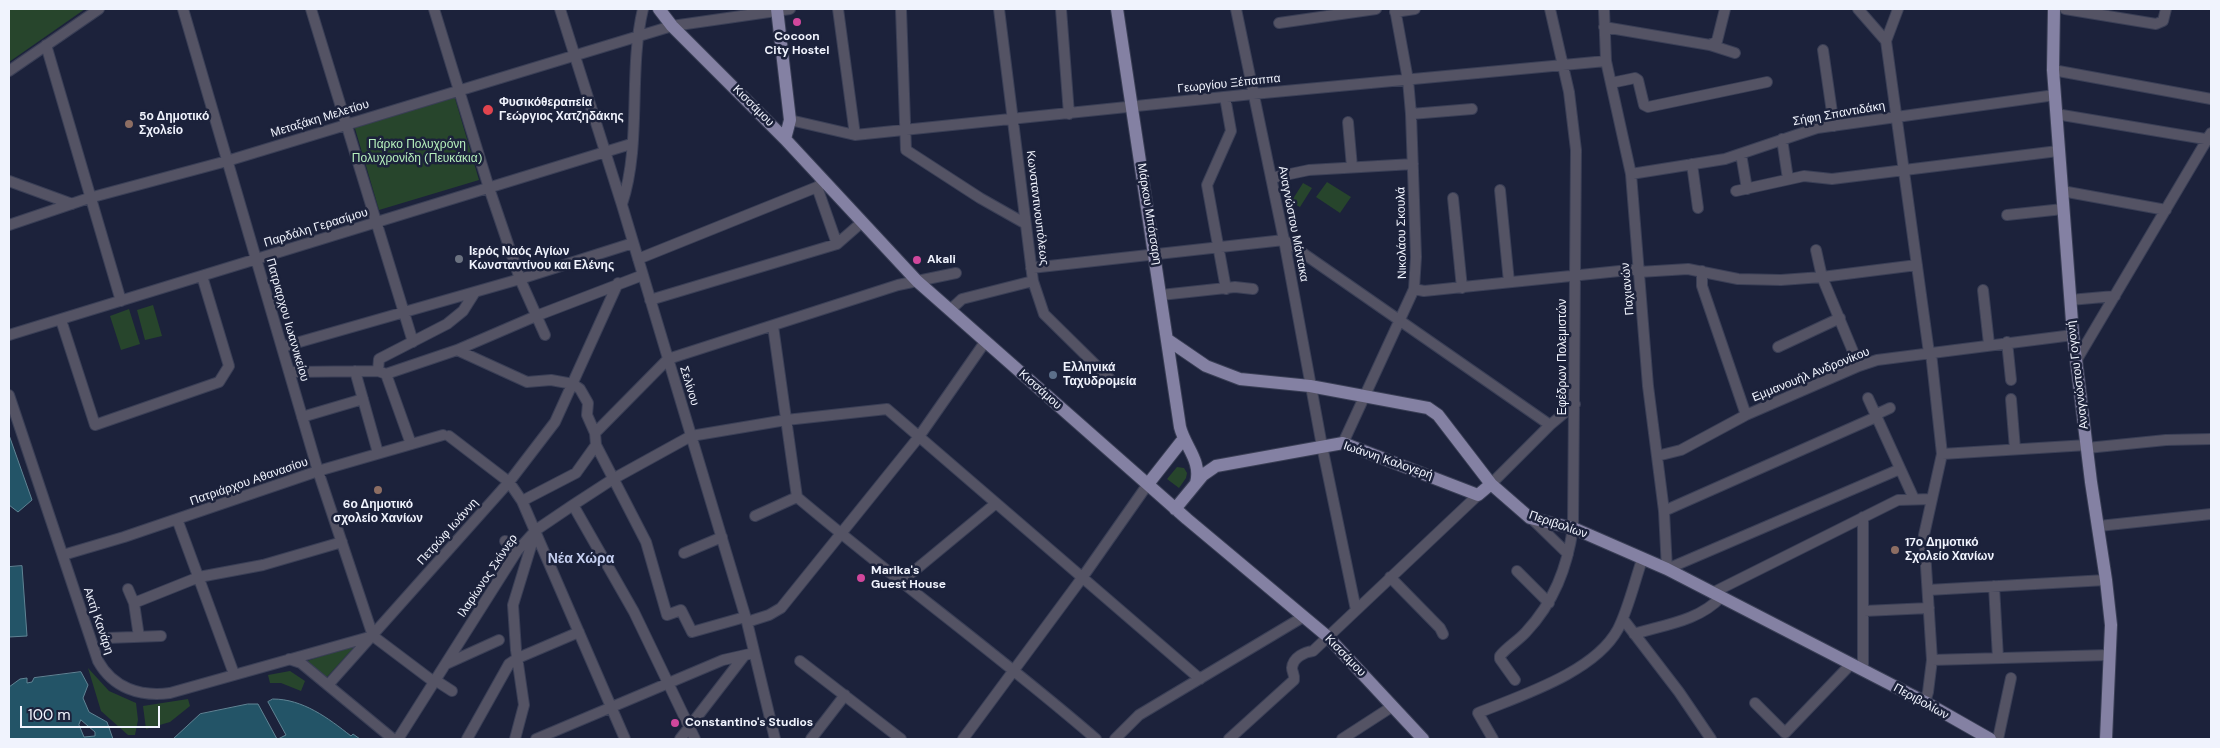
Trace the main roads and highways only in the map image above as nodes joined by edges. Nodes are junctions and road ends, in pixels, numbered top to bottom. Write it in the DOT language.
graph roads {
  1 [pos="659,9"];
  2 [pos="1117,9"];
  3 [pos="2054,9"];
  4 [pos="777,10"];
  5 [pos="785,139"];
  6 [pos="1168,340"];
  7 [pos="1179,419"];
  8 [pos="1181,442"];
  9 [pos="1197,466"];
  10 [pos="1216,466"];
  11 [pos="1196,483"];
  12 [pos="1148,484"];
  13 [pos="1491,484"];
  14 [pos="1175,509"];
  15 [pos="1974,736"];
  16 [pos="1423,739"];
  17 [pos="1990,739"];
  18 [pos="2106,739"];
  1 -- 5 [label="main road, Κισσάμου"];
  2 -- 6 [label="main road, Μάρκου Μπότσαρη"];
  3 -- 18 [label="main road, Αναγνώστου Γογονή"];
  4 -- 5 [label="main road"];
  5 -- 12 [label="main road, Κισσάμου"];
  6 -- 7 [label="main road, Μάρκου Μπότσαρη"];
  6 -- 13 [label="main road, Περιβολίων"];
  7 -- 8 [label="main road, Μάρκου Μπότσαρη"];
  7 -- 9 [label="main road, Μάρκου Μπότσαρη"];
  8 -- 9 [label="main road, Μάρκου Μπότσαρη"];
  8 -- 12 [label="main road"];
  9 -- 10 [label="main road"];
  9 -- 11 [label="main road"];
  10 -- 11 [label="main road, Ιωάννη Καλογερή"];
  10 -- 13 [label="main road, Ιωάννη Καλογερή"];
  11 -- 14 [label="main road, Ιωάννη Καλογερή"];
  12 -- 14 [label="main road, Κισσάμου"];
  13 -- 15 [label="main road, Περιβολίων"];
  14 -- 16 [label="main road, Κισσάμου"];
  15 -- 17 [label="main road, Περιβολίων"];
}
